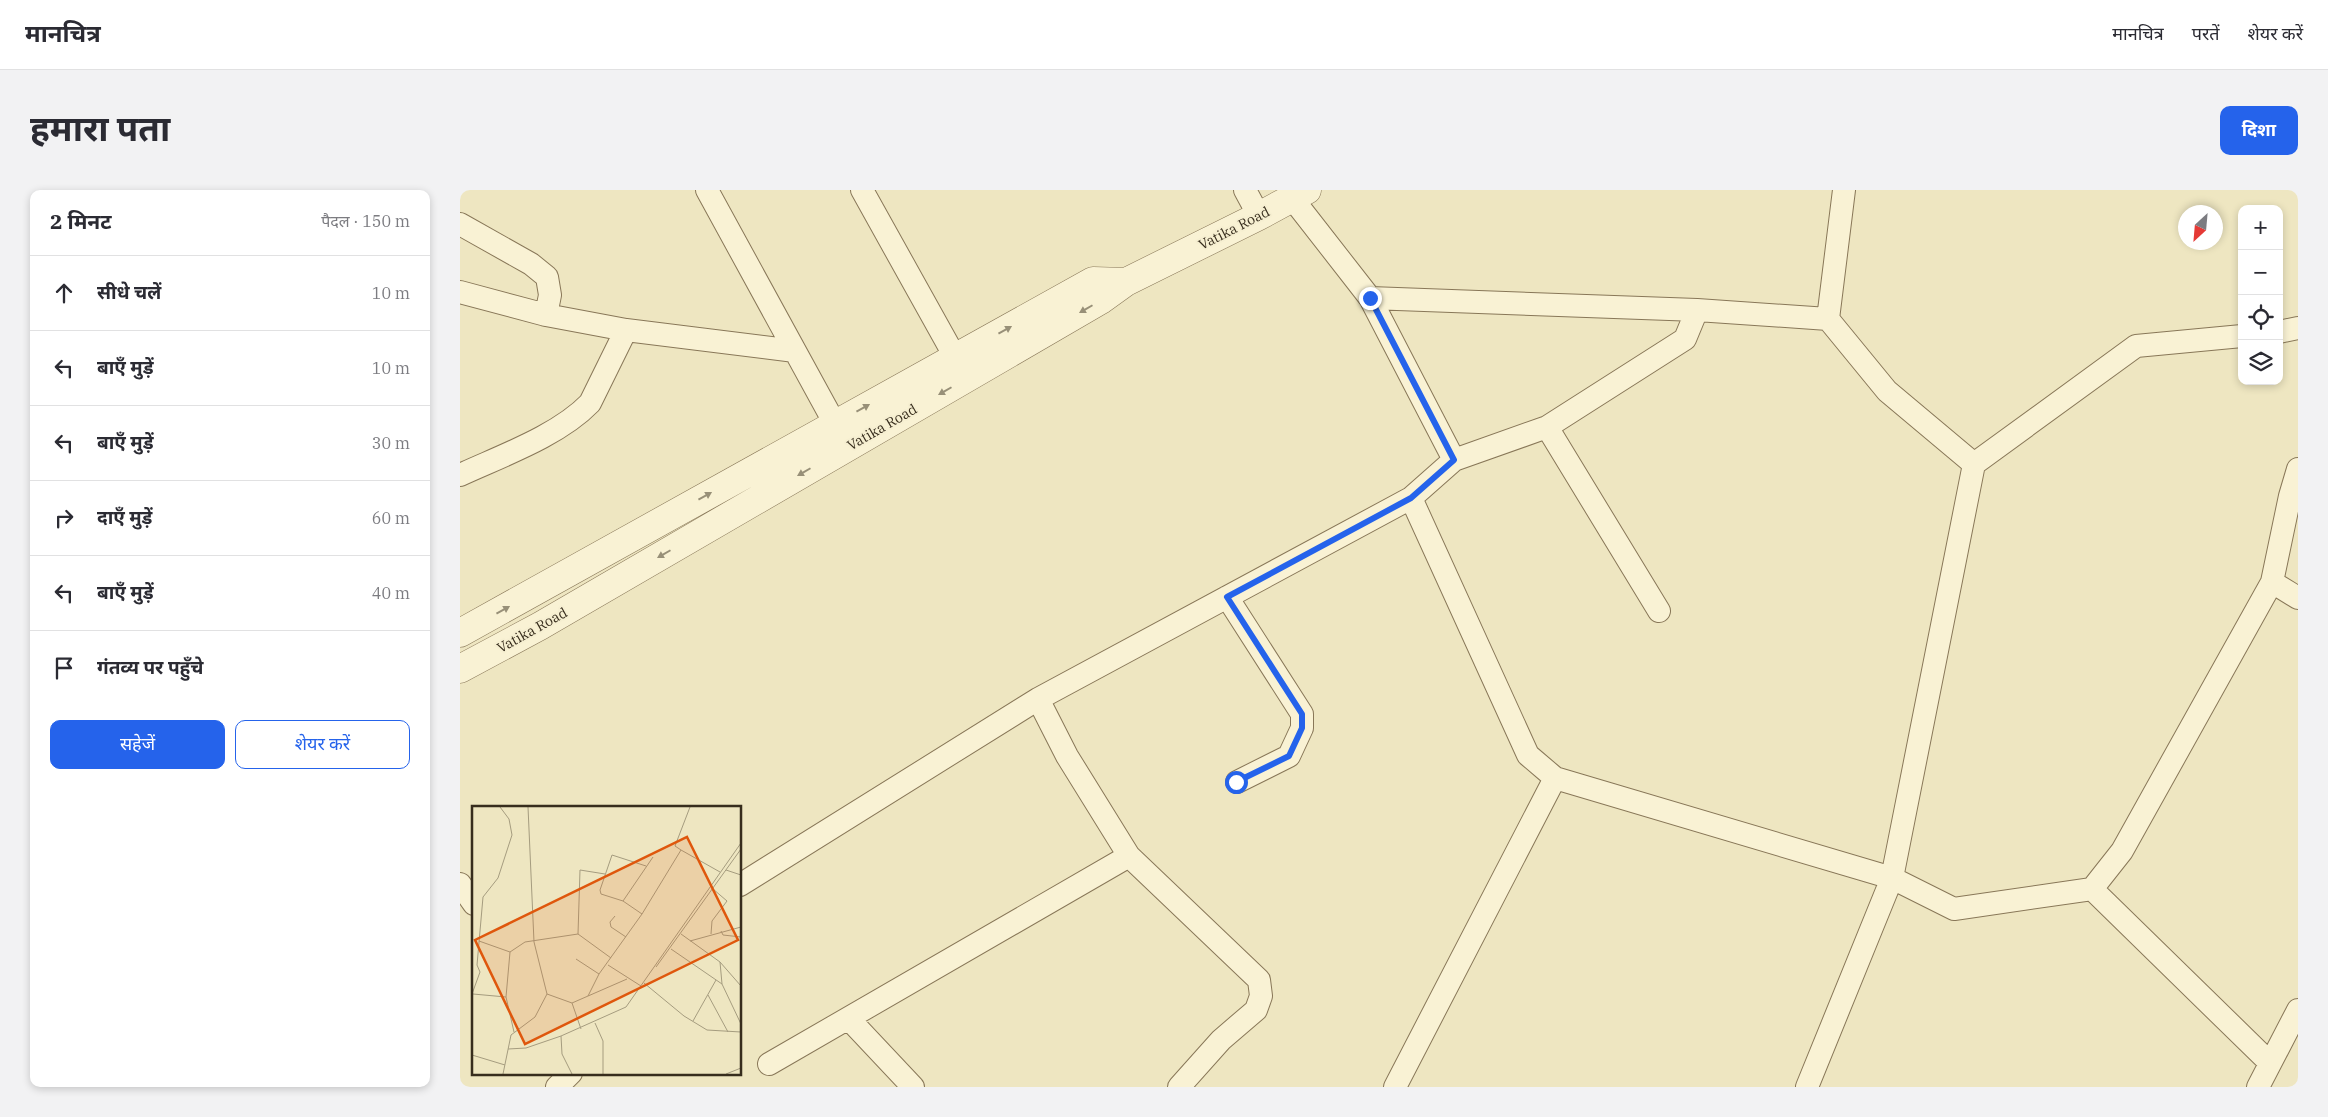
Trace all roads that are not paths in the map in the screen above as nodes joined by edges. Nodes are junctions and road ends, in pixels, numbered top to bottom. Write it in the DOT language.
graph roads {
  1 [pos="707,190"];
  2 [pos="862,190"];
  3 [pos="1245,190"];
  4 [pos="1844,190"];
  5 [pos="1299,194"];
  6 [pos="1259,216"];
  7 [pos="460,224"];
  8 [pos="1126,282"];
  9 [pos="460,292"];
  10 [pos="1370,298"];
  11 [pos="1696,310"];
  12 [pos="546,315"];
  13 [pos="1828,319"];
  14 [pos="2298,328"];
  15 [pos="626,330"];
  16 [pos="2283,331"];
  17 [pos="2238,336"];
  18 [pos="795,351"];
  19 [pos="956,357"];
  20 [pos="834,424"];
  21 [pos="1548,427"];
  22 [pos="1454,460"];
  23 [pos="1974,464"];
  24 [pos="2298,469"];
  25 [pos="460,475"];
  26 [pos="1411,498"];
  27 [pos="2272,582"];
  28 [pos="1227,597"];
  29 [pos="2298,598"];
  30 [pos="1659,611"];
  31 [pos="460,633"];
  32 [pos="460,669"];
  33 [pos="1038,699"];
  34 [pos="1555,778"];
  35 [pos="1236,782"];
  36 [pos="1129,856"];
  37 [pos="1892,878"];
  38 [pos="460,884"];
  39 [pos="741,884"];
  40 [pos="2092,889"];
  41 [pos="472,901"];
  42 [pos="2298,1010"];
  43 [pos="849,1019"];
  44 [pos="769,1064"];
  45 [pos="2270,1064"];
  46 [pos="570,1074"];
  47 [pos="557,1087"];
  48 [pos="913,1087"];
  49 [pos="1179,1087"];
  50 [pos="1395,1087"];
  51 [pos="1807,1087"];
  52 [pos="2258,1087"];
  1 -- 18 [label="street"];
  2 -- 19 [label="street"];
  3 -- 6 [label="street"];
  4 -- 13 [label="street"];
  5 -- 6 [label="street, Vatika Road"];
  5 -- 10 [label="street"];
  6 -- 8 [label="street, Vatika Road"];
  7 -- 12 [label="street"];
  19 -- 8 [label="street, one-way"];
  8 -- 32 [label="street, Vatika Road, one-way"];
  9 -- 12 [label="street"];
  10 -- 11 [label="street"];
  10 -- 22 [label="street"];
  11 -- 13 [label="street"];
  11 -- 21 [label="street"];
  12 -- 15 [label="street"];
  13 -- 23 [label="street"];
  14 -- 16 [label="street"];
  15 -- 18 [label="street"];
  15 -- 25 [label="street"];
  17 -- 23 [label="street"];
  18 -- 20 [label="street"];
  20 -- 19 [label="street, one-way"];
  31 -- 20 [label="street, one-way"];
  21 -- 22 [label="street"];
  21 -- 30 [label="street"];
  22 -- 26 [label="street"];
  23 -- 37 [label="street"];
  24 -- 27 [label="street"];
  26 -- 28 [label="street"];
  26 -- 34 [label="street"];
  27 -- 29 [label="street"];
  27 -- 40 [label="street"];
  28 -- 33 [label="street"];
  28 -- 35 [label="street"];
  33 -- 36 [label="street"];
  33 -- 39 [label="street"];
  34 -- 37 [label="street"];
  34 -- 50 [label="street"];
  36 -- 43 [label="street"];
  36 -- 49 [label="street"];
  37 -- 40 [label="street"];
  37 -- 51 [label="street"];
  38 -- 41 [label="street"];
  40 -- 45 [label="street"];
  42 -- 45 [label="street"];
  43 -- 44 [label="street"];
  43 -- 48 [label="street"];
  45 -- 52 [label="street"];
  46 -- 47 [label="street"];
}
